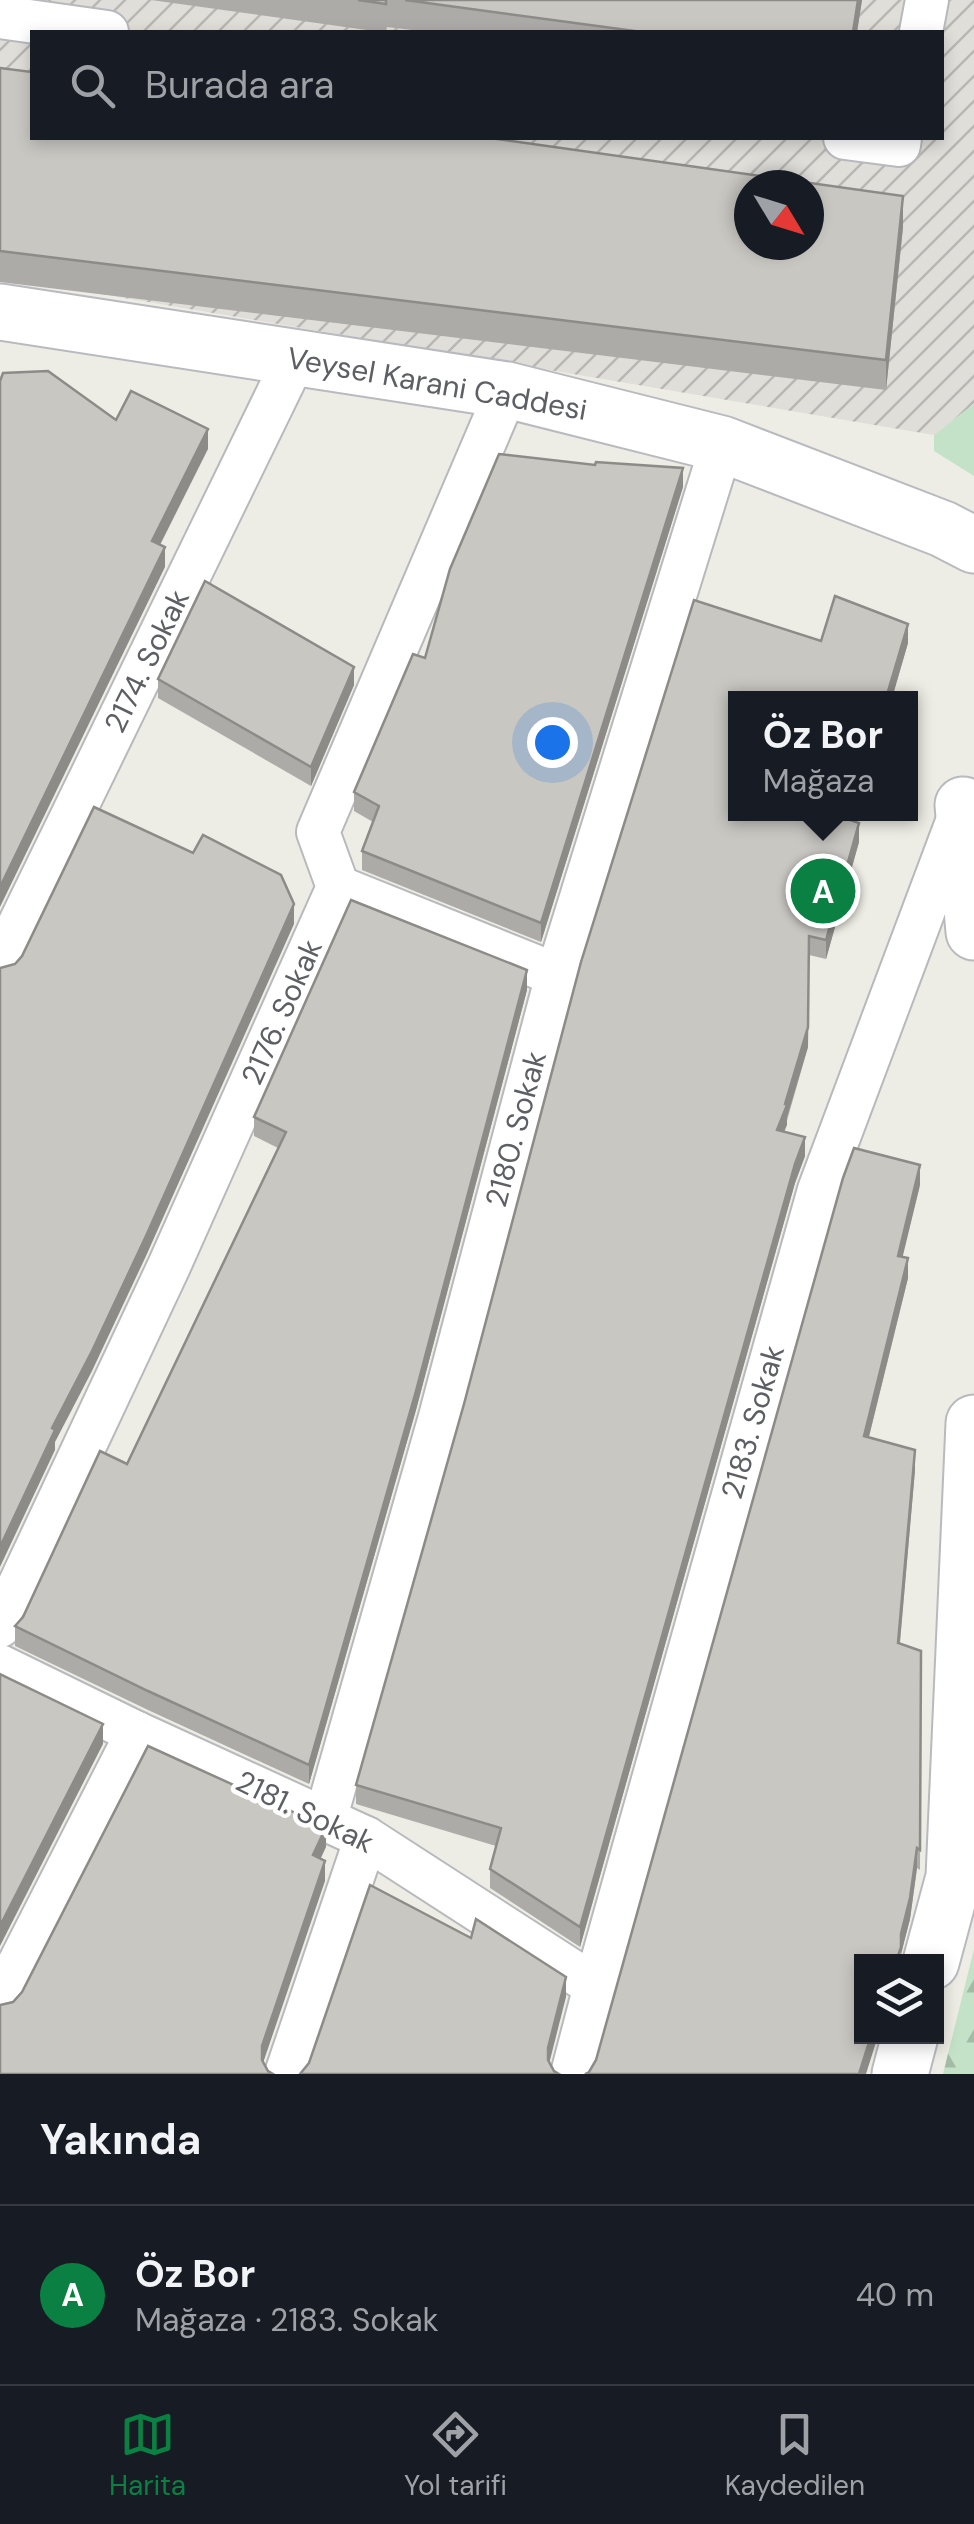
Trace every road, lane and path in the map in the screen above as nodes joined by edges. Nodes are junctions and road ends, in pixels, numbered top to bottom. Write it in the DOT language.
graph roads {
  1 [pos="927,0"];
  2 [pos="0,17"];
  3 [pos="93,30"];
  4 [pos="921,30"];
  5 [pos="860,140"];
  6 [pos="900,140"];
  7 [pos="0,312"];
  8 [pos="295,358"];
  9 [pos="508,390"];
  10 [pos="722,444"];
  11 [pos="974,545"];
  12 [pos="969,794"];
  13 [pos="338,887"];
  14 [pos="974,932"];
  15 [pos="0,964"];
  16 [pos="556,974"];
  17 [pos="974,1422"];
  18 [pos="0,1626"];
  19 [pos="0,1666"];
  20 [pos="137,1733"];
  21 [pos="325,1820"];
  22 [pos="366,1838"];
  23 [pos="933,1954"];
  24 [pos="595,1986"];
  25 [pos="0,2001"];
  26 [pos="908,2044"];
  27 [pos="286,2074"];
  28 [pos="572,2074"];
  29 [pos="900,2074"];
  1 -- 4 [label="street"];
  2 -- 3 [label="street"];
  5 -- 6 [label="street"];
  7 -- 8 [label="main road, Veysel Karani Caddesi"];
  8 -- 9 [label="main road, Veysel Karani Caddesi"];
  8 -- 15 [label="street, 2174. Sokak"];
  9 -- 10 [label="main road, Veysel Karani Caddesi"];
  9 -- 13 [label="street"];
  10 -- 11 [label="main road, Veysel Karani Caddesi"];
  10 -- 16 [label="street, 2180. Sokak"];
  12 -- 14 [label="main road"];
  12 -- 24 [label="street, 2183. Sokak"];
  13 -- 16 [label="street"];
  13 -- 18 [label="street, 2176. Sokak"];
  16 -- 21 [label="street, 2180. Sokak"];
  17 -- 23 [label="main road"];
  19 -- 20 [label="street, 2181. Sokak"];
  20 -- 21 [label="street, 2181. Sokak"];
  20 -- 25 [label="street"];
  21 -- 22 [label="street, 2181. Sokak"];
  22 -- 24 [label="street, 2181. Sokak"];
  22 -- 27 [label="street"];
  24 -- 28 [label="street, 2183. Sokak"];
  26 -- 29 [label="main road"];
}
